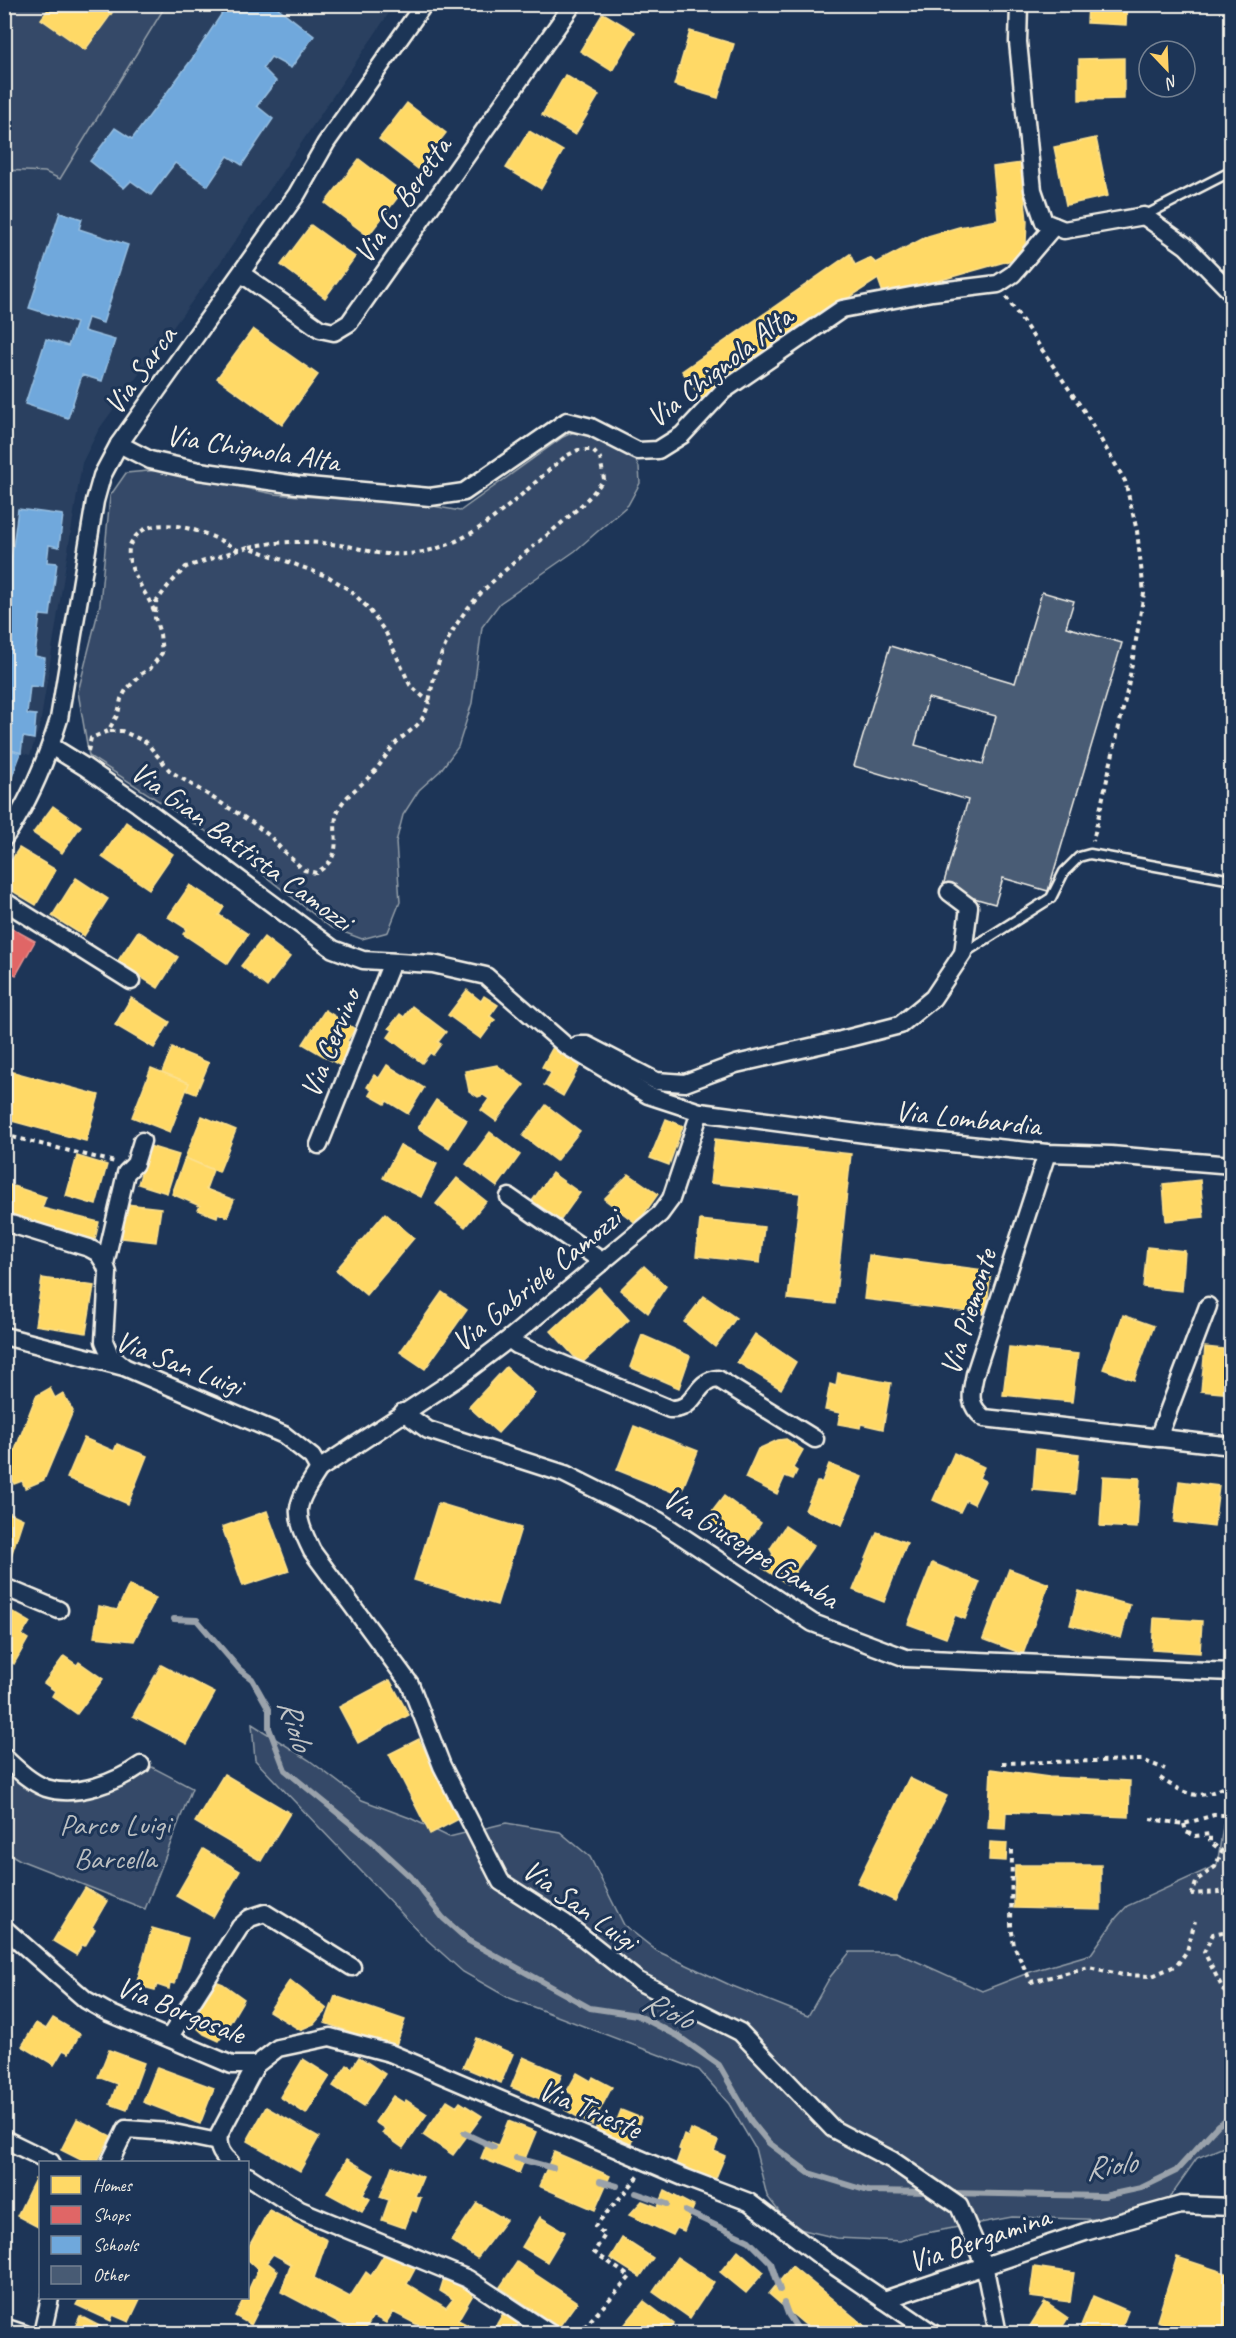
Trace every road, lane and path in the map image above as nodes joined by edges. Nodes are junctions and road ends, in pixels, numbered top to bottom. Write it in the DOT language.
graph roads {
  1 [pos="424,4"];
  2 [pos="573,4"];
  3 [pos="1019,4"];
  4 [pos="1232,171"];
  5 [pos="1144,216"];
  6 [pos="1054,226"];
  7 [pos="242,274"];
  8 [pos="998,284"];
  9 [pos="1232,293"];
  10 [pos="119,444"];
  11 [pos="248,547"];
  12 [pos="238,550"];
  13 [pos="155,613"];
  14 [pos="429,702"];
  15 [pos="108,731"];
  16 [pos="51,746"];
  17 [pos="84,766"];
  18 [pos="18,818"];
  19 [pos="4,829"];
  20 [pos="4,838"];
  21 [pos="1090,854"];
  22 [pos="1232,879"];
  23 [pos="949,892"];
  24 [pos="4,901"];
  25 [pos="963,953"];
  26 [pos="392,962"];
  27 [pos="131,981"];
  28 [pos="565,1045"];
  29 [pos="700,1112"];
  30 [pos="4,1135"];
  31 [pos="142,1141"];
  32 [pos="319,1144"];
  33 [pos="1047,1153"];
  34 [pos="1232,1165"];
  35 [pos="126,1173"];
  36 [pos="509,1197"];
  37 [pos="4,1222"];
  38 [pos="603,1262"];
  39 [pos="105,1264"];
  40 [pos="1208,1306"];
  41 [pos="4,1336"];
  42 [pos="509,1339"];
  43 [pos="104,1341"];
  44 [pos="80,1356"];
  45 [pos="124,1367"];
  46 [pos="403,1412"];
  47 [pos="816,1438"];
  48 [pos="1158,1438"];
  49 [pos="353,1446"];
  50 [pos="1232,1446"];
  51 [pos="319,1469"];
  52 [pos="4,1587"];
  53 [pos="59,1610"];
  54 [pos="1232,1672"];
  55 [pos="4,1757"];
  56 [pos="1002,1763"];
  57 [pos="141,1765"];
  58 [pos="1165,1769"];
  59 [pos="1160,1778"];
  60 [pos="1232,1782"];
  61 [pos="1232,1815"];
  62 [pos="1150,1819"];
  63 [pos="1184,1824"];
  64 [pos="1012,1850"];
  65 [pos="1232,1891"];
  66 [pos="1195,1921"];
  67 [pos="4,1928"];
  68 [pos="1232,1930"];
  69 [pos="352,1967"];
  70 [pos="1232,2000"];
  71 [pos="169,2038"];
  72 [pos="256,2065"];
  73 [pos="4,2139"];
  74 [pos="218,2142"];
  75 [pos="47,2161"];
  76 [pos="111,2161"];
  77 [pos="228,2161"];
  78 [pos="650,2163"];
  79 [pos="249,2177"];
  80 [pos="1232,2207"];
  81 [pos="984,2264"];
  82 [pos="50,2299"];
  83 [pos="884,2300"];
  84 [pos="4,2327"];
  85 [pos="25,2334"];
  86 [pos="42,2334"];
  87 [pos="551,2334"];
  88 [pos="578,2334"];
  89 [pos="934,2334"];
  90 [pos="998,2334"];
  1 -- 7 [label="street, Via Sarca"];
  2 -- 7 [label="street, Via G. Beretta"];
  3 -- 6 [label="street"];
  4 -- 5 [label="lane"];
  5 -- 6 [label="street"];
  5 -- 9 [label="street"];
  6 -- 8 [label="street"];
  7 -- 10 [label="street, Via Sarca"];
  8 -- 10 [label="street, Via Chignola Alta"];
  8 -- 21 [label="path"];
  10 -- 16 [label="street, Via Sarca"];
  11 -- 12 [label="path"];
  11 -- 14 [label="path"];
  11 -- 14 [label="path"];
  12 -- 13 [label="path"];
  12 -- 13 [label="path"];
  13 -- 15 [label="path"];
  14 -- 15 [label="path"];
  15 -- 17 [label="path"];
  16 -- 17 [label="street, Via Gian Battista Camozzi"];
  16 -- 18 [label="street, Via Sarca"];
  17 -- 26 [label="street, Via Gian Battista Camozzi"];
  18 -- 19 [label="street"];
  18 -- 20 [label="street, Via Sarca"];
  21 -- 22 [label="lane"];
  21 -- 25 [label="lane"];
  23 -- 25 [label="street"];
  24 -- 27 [label="street"];
  25 -- 28 [label="street"];
  26 -- 28 [label="street, Via Gian Battista Camozzi"];
  26 -- 32 [label="street, Via Cervino"];
  28 -- 29 [label="street, Via Gian Battista Camozzi"];
  29 -- 33 [label="street, Via Lombardia"];
  29 -- 38 [label="street, Via Gabriele Camozzi"];
  30 -- 35 [label="path"];
  31 -- 35 [label="street"];
  33 -- 34 [label="street, Via Lombardia"];
  33 -- 48 [label="street, Via Piemonte"];
  35 -- 39 [label="street"];
  36 -- 38 [label="street"];
  37 -- 39 [label="street"];
  38 -- 42 [label="street, Via Gabriele Camozzi"];
  39 -- 43 [label="street"];
  40 -- 48 [label="street"];
  41 -- 44 [label="street, Via San Luigi"];
  42 -- 46 [label="street, Via Gabriele Camozzi"];
  42 -- 47 [label="street"];
  43 -- 44 [label="street"];
  43 -- 45 [label="street"];
  44 -- 45 [label="street, Via San Luigi"];
  45 -- 51 [label="street, Via San Luigi"];
  46 -- 49 [label="street, Via Gabriele Camozzi"];
  46 -- 54 [label="street, Via Giuseppe Gamba"];
  48 -- 50 [label="street, Via Piemonte"];
  49 -- 51 [label="street, Via San Luigi"];
  51 -- 81 [label="street, Via San Luigi"];
  52 -- 53 [label="street"];
  55 -- 57 [label="street"];
  56 -- 58 [label="path"];
  59 -- 60 [label="path"];
  61 -- 63 [label="path"];
  62 -- 63 [label="path"];
  63 -- 65 [label="path"];
  64 -- 66 [label="path"];
  67 -- 71 [label="street, Via Borgosale"];
  68 -- 70 [label="path"];
  69 -- 71 [label="street"];
  71 -- 72 [label="street, Via Borgosale"];
  72 -- 74 [label="street, Via Borgosale"];
  72 -- 78 [label="street, Via Trieste"];
  73 -- 75 [label="street"];
  74 -- 76 [label="street"];
  74 -- 77 [label="street"];
  78 -- 83 [label="street, Via Trieste"];
  78 -- 88 [label="path"];
  79 -- 87 [label="street"];
  80 -- 81 [label="street, Via Bergamina"];
  81 -- 83 [label="street, Via Bergamina"];
  81 -- 90 [label="street, Via San Luigi"];
  82 -- 86 [label="street"];
  83 -- 89 [label="street, Via Trieste"];
  84 -- 85 [label="street"];
}
